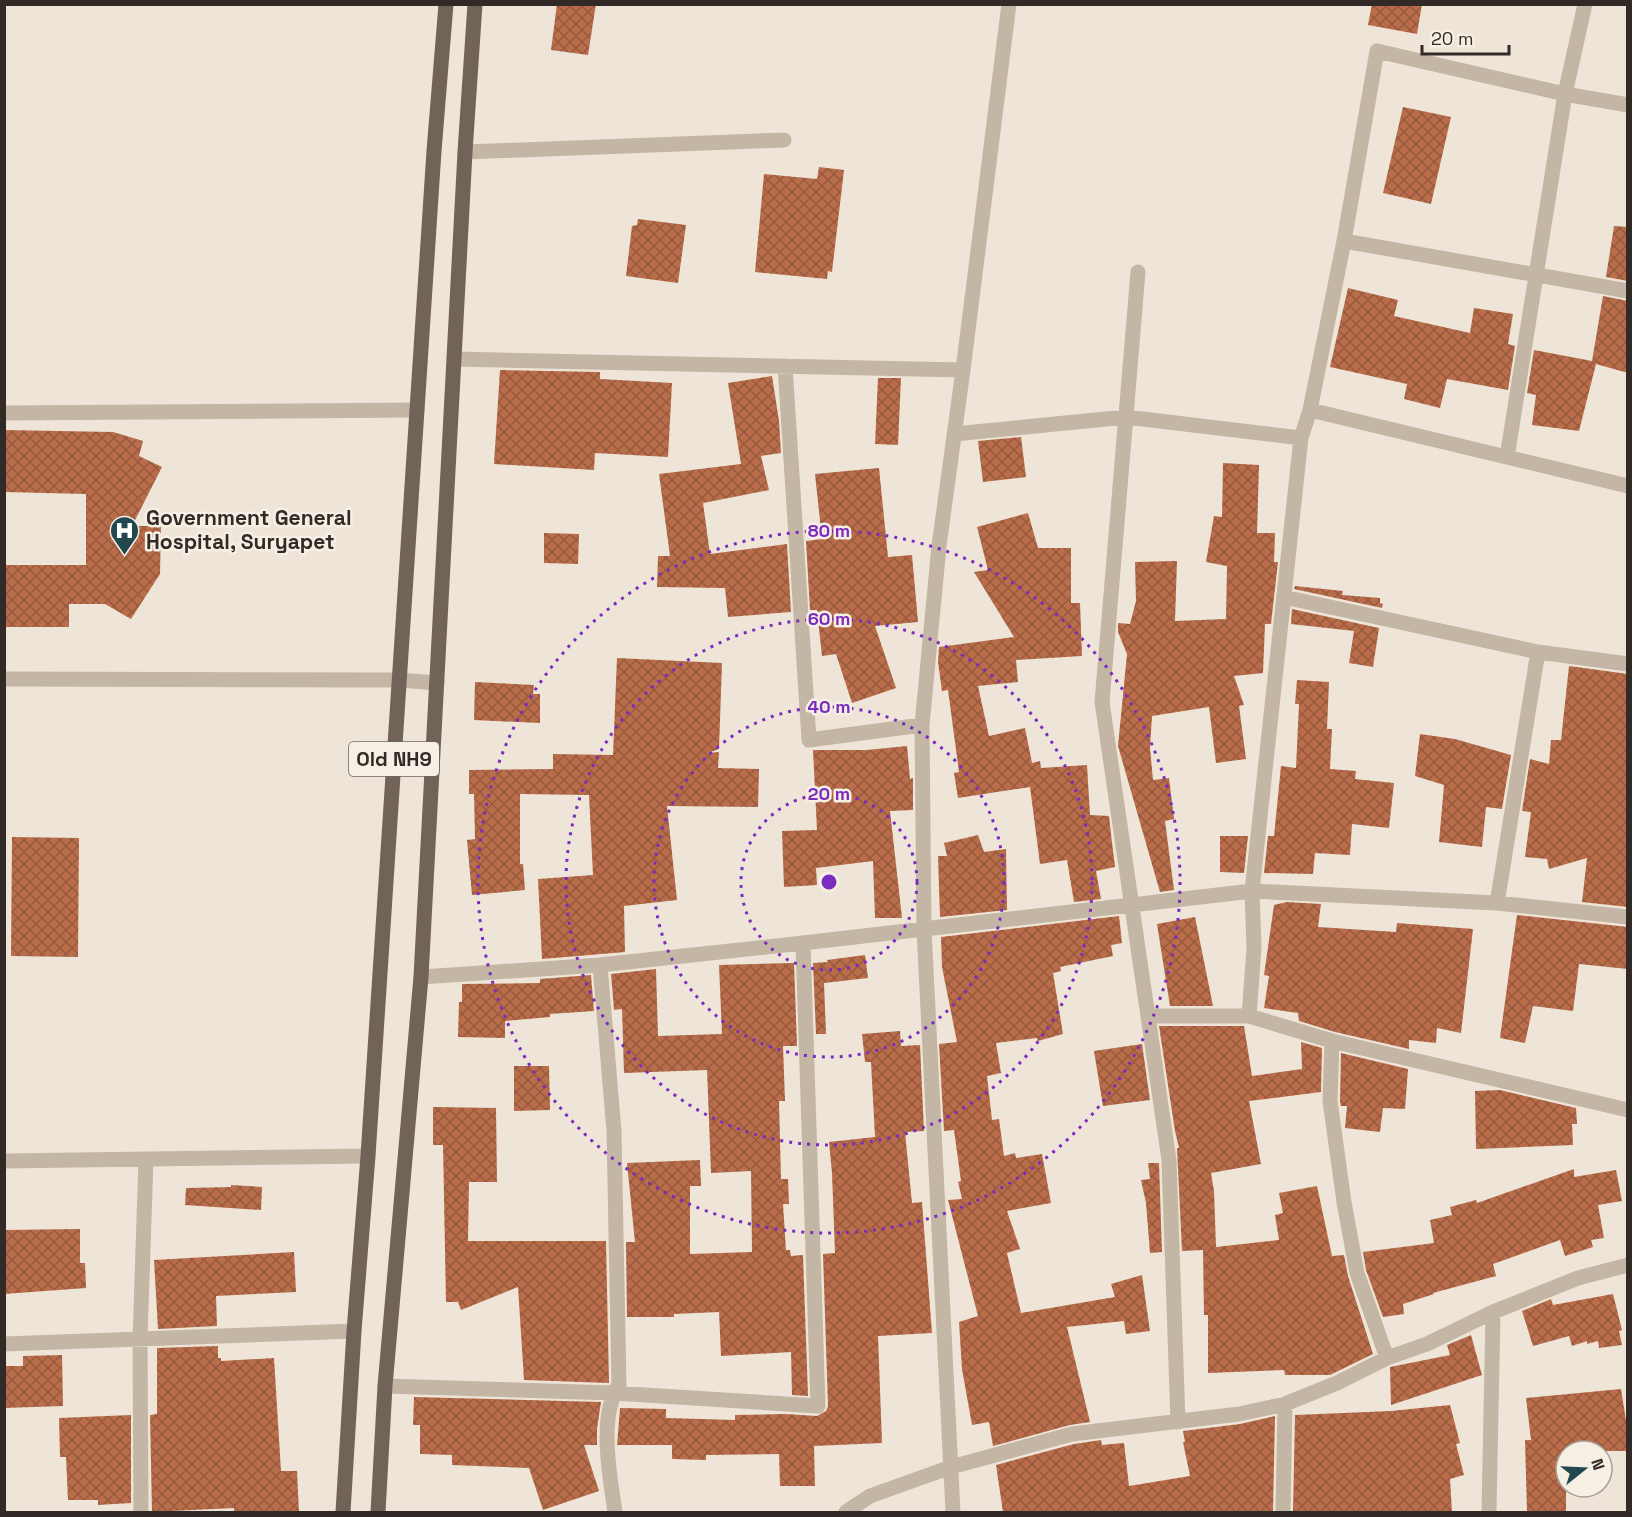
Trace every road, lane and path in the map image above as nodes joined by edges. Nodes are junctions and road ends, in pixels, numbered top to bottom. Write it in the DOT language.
graph roads {
  1 [pos="446,4"];
  2 [pos="475,4"];
  3 [pos="1010,4"];
  4 [pos="1585,4"];
  5 [pos="1565,94"];
  6 [pos="1628,105"];
  7 [pos="784,140"];
  8 [pos="465,152"];
  9 [pos="1344,241"];
  10 [pos="1138,272"];
  11 [pos="1536,274"];
  12 [pos="1628,291"];
  13 [pos="454,359"];
  14 [pos="785,366"];
  15 [pos="963,370"];
  16 [pos="417,410"];
  17 [pos="1310,410"];
  18 [pos="4,413"];
  19 [pos="1126,417"];
  20 [pos="954,434"];
  21 [pos="1302,438"];
  22 [pos="1507,457"];
  23 [pos="1628,486"];
  24 [pos="1284,597"];
  25 [pos="1538,652"];
  26 [pos="1628,664"];
  27 [pos="4,679"];
  28 [pos="399,680"];
  29 [pos="437,683"];
  30 [pos="922,725"];
  31 [pos="1252,891"];
  32 [pos="1497,903"];
  33 [pos="1131,904"];
  34 [pos="1628,917"];
  35 [pos="924,929"];
  36 [pos="803,944"];
  37 [pos="600,964"];
  38 [pos="421,977"];
  39 [pos="1148,1016"];
  40 [pos="1249,1016"];
  41 [pos="1332,1041"];
  42 [pos="1628,1110"];
  43 [pos="368,1156"];
  44 [pos="146,1160"];
  45 [pos="4,1161"];
  46 [pos="1628,1264"];
  47 [pos="1493,1311"];
  48 [pos="354,1331"];
  49 [pos="140,1338"];
  50 [pos="4,1344"];
  51 [pos="1387,1358"];
  52 [pos="385,1386"];
  53 [pos="614,1393"];
  54 [pos="1285,1404"];
  55 [pos="1178,1422"];
  56 [pos="951,1467"];
  57 [pos="141,1512"];
  58 [pos="343,1512"];
  59 [pos="378,1512"];
  60 [pos="615,1512"];
  61 [pos="846,1512"];
  62 [pos="953,1512"];
  63 [pos="1283,1512"];
  64 [pos="1489,1512"];
  1 -- 16 [label="main road, Old NH9"];
  2 -- 8 [label="main road, Old NH9"];
  3 -- 15 [label="street"];
  4 -- 5 [label="street"];
  5 -- 6 [label="street"];
  5 -- 9 [label="street"];
  5 -- 11 [label="street"];
  7 -- 8 [label="street"];
  8 -- 13 [label="main road, Old NH9"];
  9 -- 11 [label="street"];
  9 -- 17 [label="street"];
  10 -- 19 [label="street"];
  11 -- 12 [label="street"];
  11 -- 22 [label="street"];
  13 -- 14 [label="street"];
  13 -- 29 [label="main road, Old NH9"];
  14 -- 15 [label="street"];
  14 -- 30 [label="street"];
  15 -- 20 [label="street"];
  16 -- 18 [label="street"];
  16 -- 28 [label="main road, Old NH9"];
  17 -- 21 [label="street"];
  17 -- 22 [label="street"];
  19 -- 20 [label="street"];
  19 -- 21 [label="street"];
  19 -- 33 [label="street"];
  20 -- 30 [label="street"];
  21 -- 24 [label="street"];
  22 -- 23 [label="street"];
  24 -- 25 [label="street"];
  24 -- 31 [label="street"];
  25 -- 26 [label="street"];
  25 -- 32 [label="street"];
  27 -- 28 [label="street"];
  28 -- 29 [label="street"];
  28 -- 43 [label="main road, Old NH9"];
  29 -- 38 [label="main road, Old NH9"];
  30 -- 35 [label="street"];
  31 -- 32 [label="street"];
  31 -- 33 [label="street"];
  31 -- 40 [label="street"];
  32 -- 34 [label="street"];
  33 -- 35 [label="street"];
  33 -- 39 [label="street"];
  35 -- 36 [label="street"];
  35 -- 56 [label="street"];
  36 -- 37 [label="street"];
  36 -- 53 [label="street"];
  37 -- 38 [label="street"];
  37 -- 53 [label="street"];
  38 -- 52 [label="main road, Old NH9"];
  39 -- 40 [label="street"];
  39 -- 55 [label="street"];
  40 -- 41 [label="street"];
  41 -- 42 [label="street"];
  41 -- 51 [label="street"];
  43 -- 44 [label="street"];
  43 -- 48 [label="main road, Old NH9"];
  44 -- 45 [label="street"];
  44 -- 49 [label="street"];
  46 -- 47 [label="street"];
  47 -- 51 [label="street"];
  47 -- 64 [label="street"];
  48 -- 49 [label="street"];
  48 -- 58 [label="main road, Old NH9"];
  49 -- 50 [label="street"];
  49 -- 57 [label="street"];
  51 -- 54 [label="street"];
  52 -- 53 [label="street"];
  52 -- 59 [label="main road, Old NH9"];
  53 -- 60 [label="street"];
  54 -- 55 [label="street"];
  54 -- 63 [label="street"];
  55 -- 56 [label="street"];
  56 -- 61 [label="street"];
  56 -- 62 [label="street"];
}
